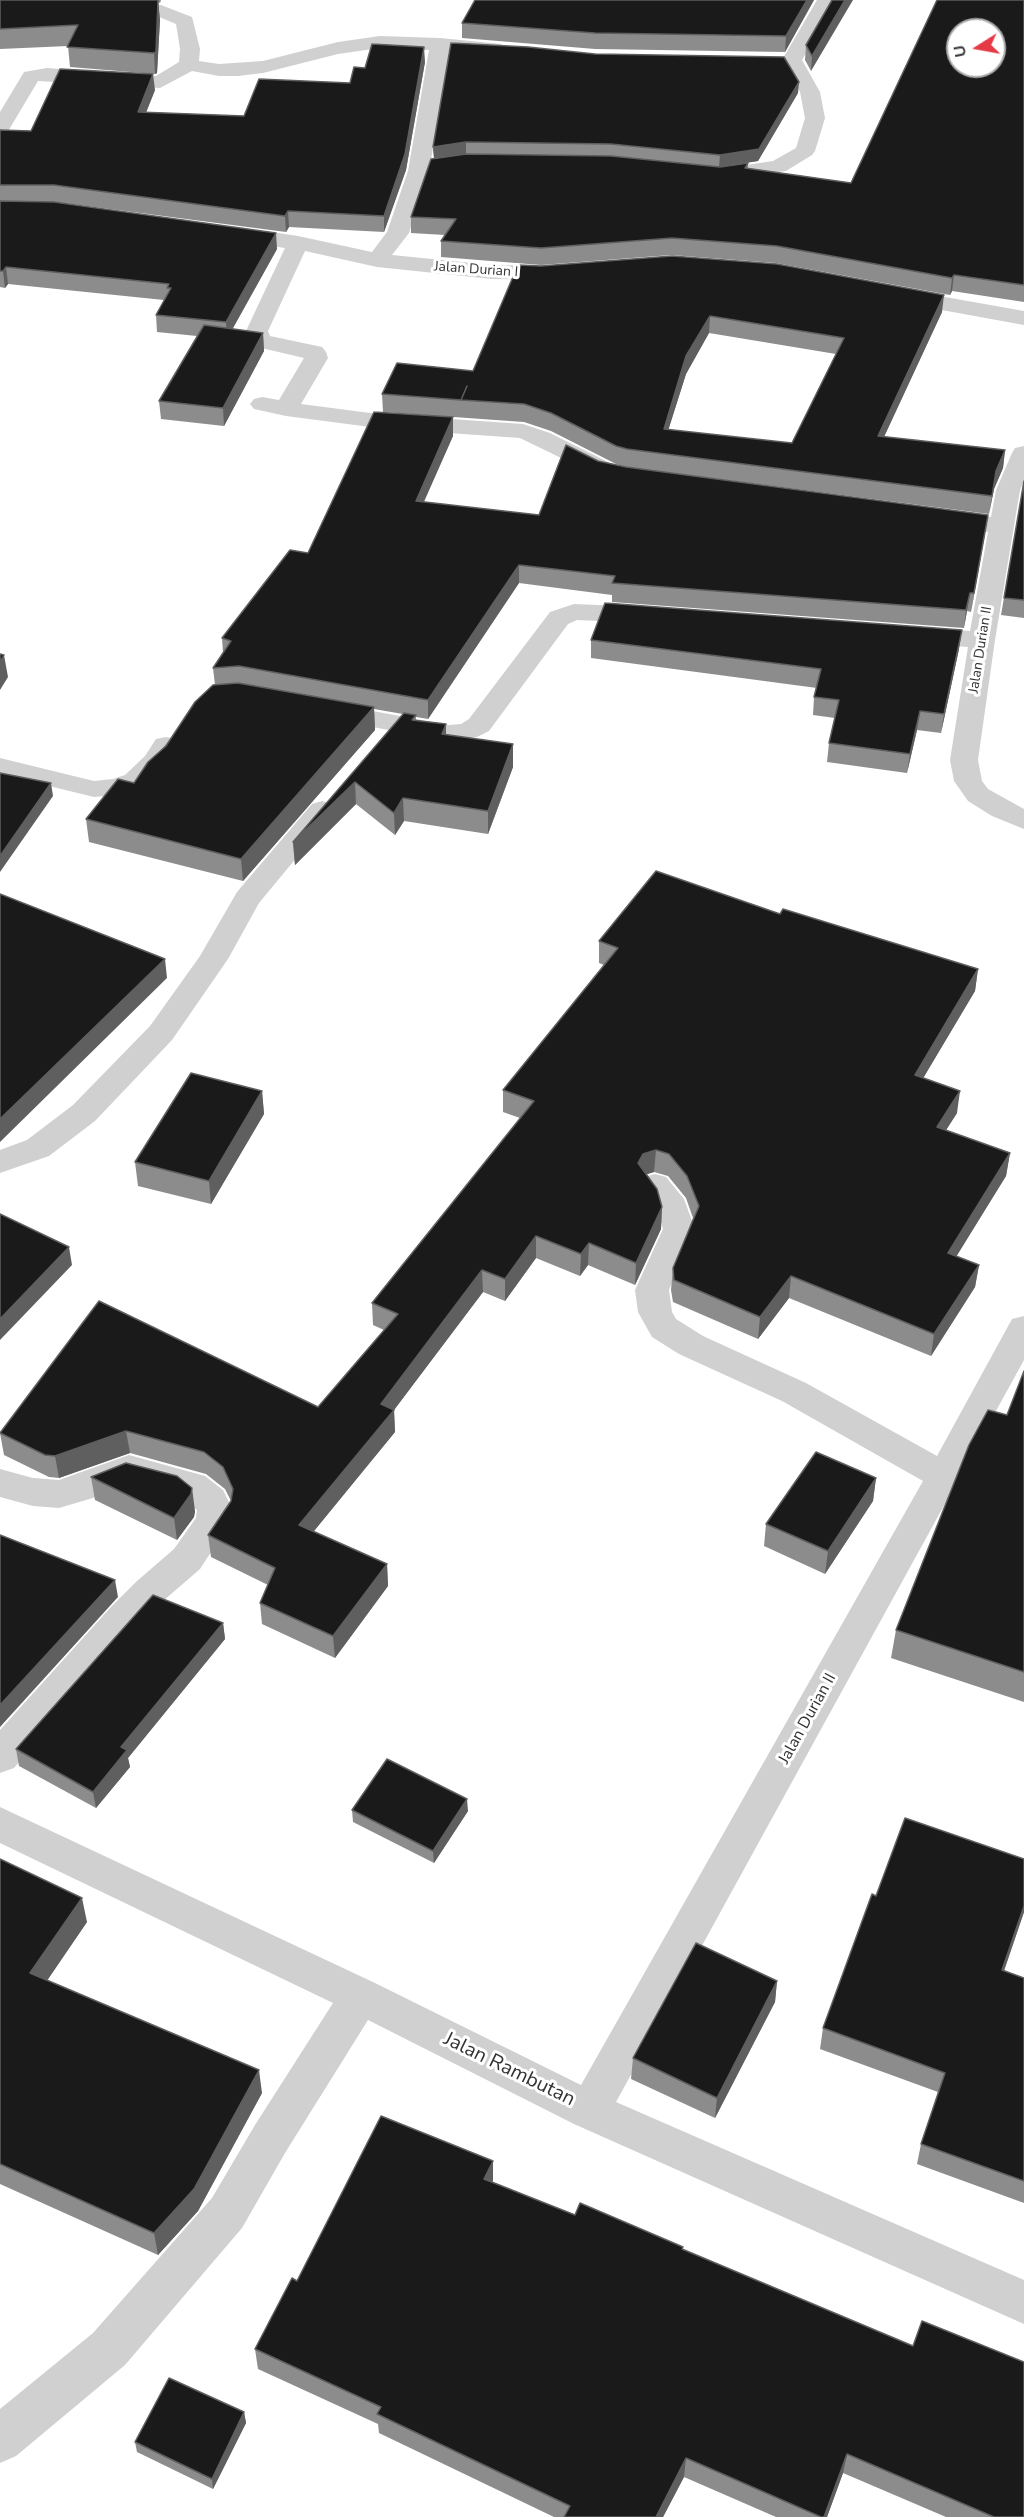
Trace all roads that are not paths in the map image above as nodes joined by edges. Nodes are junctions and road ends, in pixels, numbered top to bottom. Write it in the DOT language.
graph roads {
  1 [pos="80,0"];
  2 [pos="827,0"];
  3 [pos="441,44"];
  4 [pos="517,50"];
  5 [pos="769,60"];
  6 [pos="792,60"];
  7 [pos="189,65"];
  8 [pos="0,129"];
  9 [pos="500,163"];
  10 [pos="419,171"];
  11 [pos="698,174"];
  12 [pos="213,230"];
  13 [pos="298,243"];
  14 [pos="377,260"];
  15 [pos="584,272"];
  16 [pos="883,293"];
  17 [pos="1024,318"];
  18 [pos="262,404"];
  19 [pos="286,409"];
  20 [pos="1024,453"];
  21 [pos="626,476"];
  22 [pos="1016,491"];
  23 [pos="920,515"];
  24 [pos="1002,526"];
  25 [pos="666,616"];
  26 [pos="888,633"];
  27 [pos="982,640"];
  28 [pos="308,707"];
  29 [pos="398,723"];
  30 [pos="179,727"];
  31 [pos="378,745"];
  32 [pos="0,766"];
  33 [pos="336,793"];
  34 [pos="1024,820"];
  35 [pos="0,1162"];
  36 [pos="655,1185"];
  37 [pos="1024,1328"];
  38 [pos="944,1476"];
  39 [pos="0,1483"];
  40 [pos="0,1757"];
  41 [pos="0,1824"];
  42 [pos="360,1996"];
  43 [pos="589,2110"];
  44 [pos="1024,2301"];
  45 [pos="0,2439"];
  1 -- 7 [label="street"];
  2 -- 6 [label="street"];
  3 -- 4 [label="street"];
  3 -- 7 [label="street"];
  3 -- 10 [label="street"];
  5 -- 6 [label="street"];
  6 -- 11 [label="street"];
  7 -- 8 [label="street"];
  9 -- 10 [label="street"];
  10 -- 14 [label="street"];
  12 -- 13 [label="street, Jalan Durian I"];
  13 -- 14 [label="street, Jalan Durian I"];
  13 -- 19 [label="street"];
  14 -- 15 [label="street, Jalan Durian I"];
  16 -- 17 [label="street"];
  18 -- 19 [label="street"];
  19 -- 21 [label="street"];
  20 -- 22 [label="street, Jalan Durian II"];
  22 -- 24 [label="street, Jalan Durian II"];
  23 -- 24 [label="street"];
  24 -- 27 [label="street, Jalan Durian II"];
  25 -- 29 [label="street"];
  26 -- 27 [label="street"];
  27 -- 34 [label="street, Jalan Durian II"];
  28 -- 29 [label="street"];
  29 -- 31 [label="street"];
  30 -- 32 [label="street"];
  33 -- 35 [label="street"];
  36 -- 38 [label="street"];
  37 -- 38 [label="street, Jalan Durian II"];
  38 -- 43 [label="street, Jalan Durian II"];
  39 -- 40 [label="street"];
  41 -- 42 [label="street, Jalan Rambutan"];
  42 -- 43 [label="street, Jalan Rambutan"];
  42 -- 45 [label="street"];
  43 -- 44 [label="street, Jalan Rambutan"];
}
